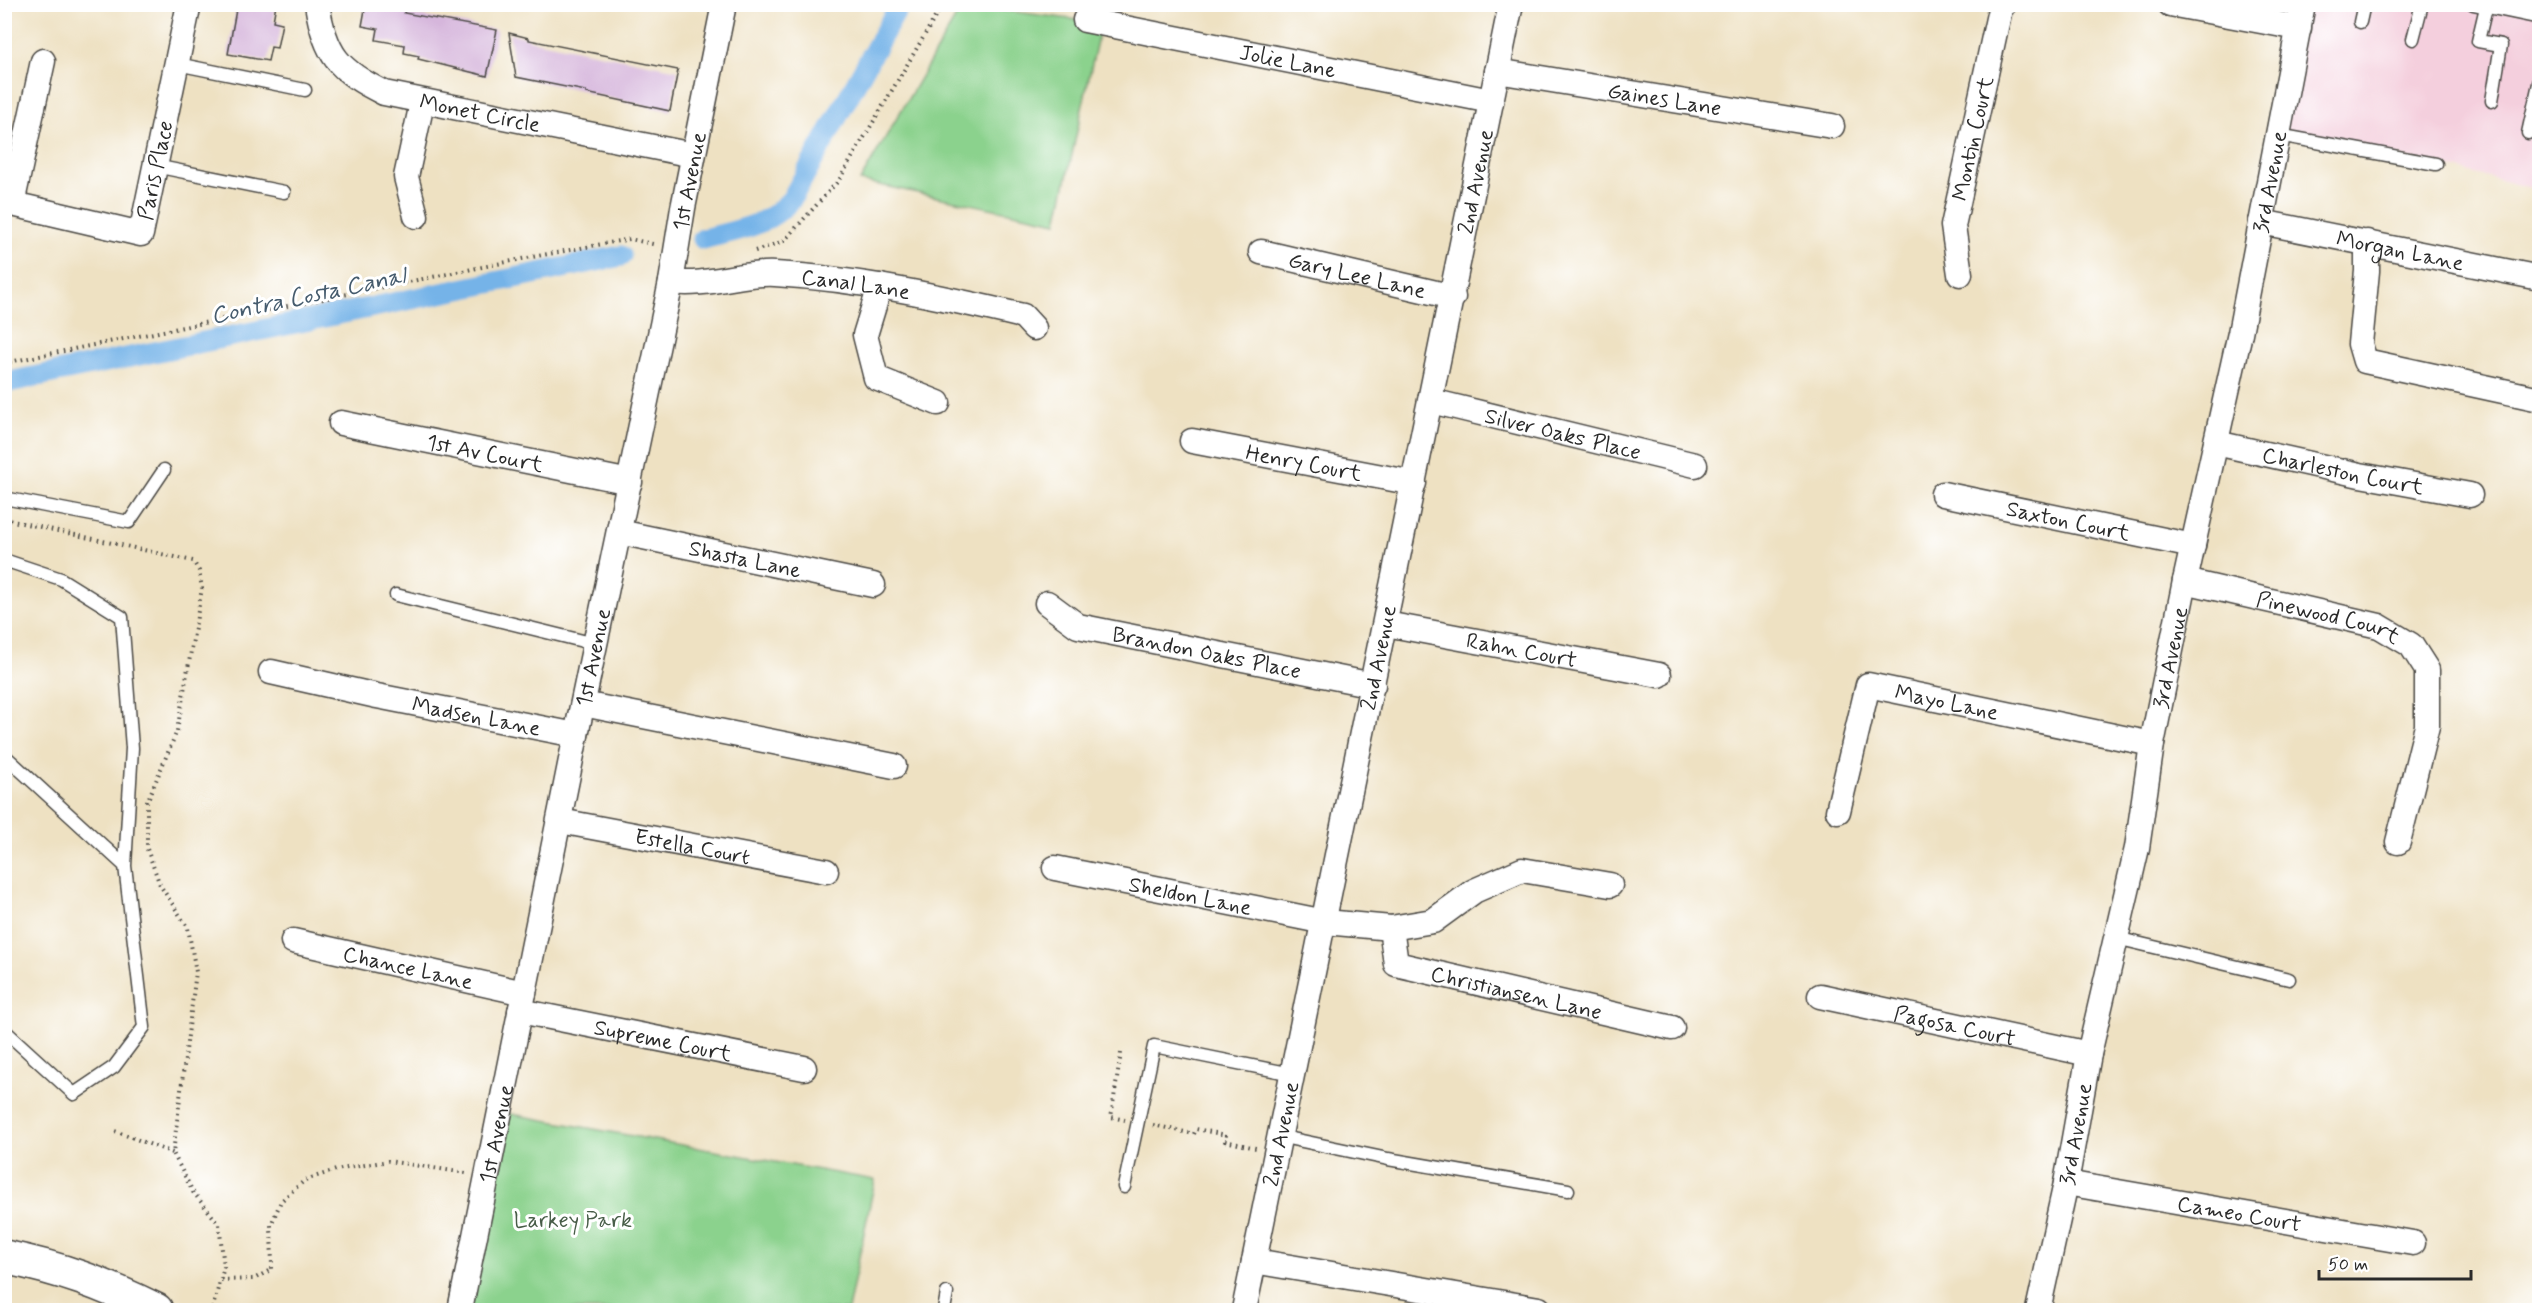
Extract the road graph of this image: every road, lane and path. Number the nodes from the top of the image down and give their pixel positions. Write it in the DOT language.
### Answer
graph roads {
  1 [pos="189,4"];
  2 [pos="317,4"];
  3 [pos="724,4"];
  4 [pos="943,4"];
  5 [pos="1511,4"];
  6 [pos="2004,4"];
  7 [pos="2170,4"];
  8 [pos="2364,4"];
  9 [pos="2422,4"];
  10 [pos="2473,4"];
  11 [pos="2486,7"];
  12 [pos="2301,16"];
  13 [pos="2540,18"];
  14 [pos="1085,20"];
  15 [pos="2360,22"];
  16 [pos="2413,39"];
  17 [pos="43,61"];
  18 [pos="177,64"];
  19 [pos="1497,71"];
  20 [pos="2540,79"];
  21 [pos="305,90"];
  22 [pos="1491,101"];
  23 [pos="2492,101"];
  24 [pos="423,103"];
  25 [pos="1832,126"];
  26 [pos="2528,133"];
  27 [pos="2278,135"];
  28 [pos="693,155"];
  29 [pos="2436,164"];
  30 [pos="155,166"];
  31 [pos="284,192"];
  32 [pos="8,203"];
  33 [pos="416,216"];
  34 [pos="2261,222"];
  35 [pos="2367,242"];
  36 [pos="675,252"];
  37 [pos="1261,252"];
  38 [pos="747,254"];
  39 [pos="1960,274"];
  40 [pos="2540,278"];
  41 [pos="671,282"];
  42 [pos="880,286"];
  43 [pos="1453,297"];
  44 [pos="1034,328"];
  45 [pos="4,363"];
  46 [pos="2540,399"];
  47 [pos="1431,401"];
  48 [pos="938,403"];
  49 [pos="340,423"];
  50 [pos="1192,441"];
  51 [pos="2216,443"];
  52 [pos="1695,465"];
  53 [pos="164,470"];
  54 [pos="630,482"];
  55 [pos="1414,483"];
  56 [pos="1943,494"];
  57 [pos="2470,495"];
  58 [pos="4,498"];
  59 [pos="4,519"];
  60 [pos="619,532"];
  61 [pos="2193,546"];
  62 [pos="4,560"];
  63 [pos="2185,580"];
  64 [pos="873,585"];
  65 [pos="396,595"];
  66 [pos="1047,603"];
  67 [pos="1386,624"];
  68 [pos="596,644"];
  69 [pos="271,672"];
  70 [pos="1659,675"];
  71 [pos="1373,685"];
  72 [pos="583,704"];
  73 [pos="576,735"];
  74 [pos="2152,744"];
  75 [pos="4,755"];
  76 [pos="894,766"];
  77 [pos="1838,812"];
  78 [pos="560,821"];
  79 [pos="2398,842"];
  80 [pos="125,866"];
  81 [pos="1055,868"];
  82 [pos="826,871"];
  83 [pos="1610,885"];
  84 [pos="1325,922"];
  85 [pos="1391,928"];
  86 [pos="2116,938"];
  87 [pos="293,941"];
  88 [pos="2289,980"];
  89 [pos="1820,996"];
  90 [pos="522,1002"];
  91 [pos="1672,1028"];
  92 [pos="4,1030"];
  93 [pos="1121,1053"];
  94 [pos="2088,1053"];
  95 [pos="804,1068"];
  96 [pos="1292,1074"];
  97 [pos="1138,1123"];
  98 [pos="115,1131"];
  99 [pos="1278,1136"];
  100 [pos="1257,1148"];
  101 [pos="173,1153"];
  102 [pos="487,1177"];
  103 [pos="2066,1182"];
  104 [pos="1124,1187"];
  105 [pos="1568,1190"];
  106 [pos="2413,1243"];
  107 [pos="4,1257"];
  108 [pos="1254,1261"];
  109 [pos="221,1280"];
  110 [pos="947,1293"];
  111 [pos="1539,1309"];
  112 [pos="156,1311"];
  113 [pos="212,1311"];
  114 [pos="460,1311"];
  115 [pos="944,1311"];
  116 [pos="1244,1311"];
  117 [pos="2038,1311"];
  1 -- 18 [label="street, Paris Place"];
  2 -- 24 [label="street, Monet Circle"];
  3 -- 28 [label="street, 1st Avenue"];
  4 -- 38 [label="path"];
  5 -- 19 [label="street, 2nd Avenue"];
  6 -- 39 [label="street, Montin Court"];
  7 -- 12 [label="street"];
  8 -- 15 [label="lane"];
  9 -- 16 [label="lane"];
  10 -- 11 [label="lane"];
  11 -- 13 [label="lane"];
  11 -- 23 [label="lane"];
  12 -- 27 [label="street, 3rd Avenue"];
  14 -- 22 [label="street, Jolie Lane"];
  17 -- 32 [label="street"];
  18 -- 21 [label="lane"];
  18 -- 30 [label="street, Paris Place"];
  19 -- 22 [label="street, 2nd Avenue"];
  19 -- 25 [label="street, Gaines Lane"];
  20 -- 26 [label="lane"];
  22 -- 43 [label="street, 2nd Avenue"];
  24 -- 28 [label="street, Monet Circle"];
  24 -- 33 [label="street"];
  27 -- 29 [label="lane"];
  27 -- 34 [label="street, 3rd Avenue"];
  28 -- 36 [label="street, 1st Avenue"];
  30 -- 31 [label="lane"];
  30 -- 32 [label="street, Paris Place"];
  34 -- 35 [label="street, Morgan Lane"];
  34 -- 51 [label="street, 3rd Avenue"];
  35 -- 40 [label="street, Morgan Lane"];
  35 -- 46 [label="street"];
  36 -- 41 [label="street, 1st Avenue"];
  36 -- 45 [label="path"];
  37 -- 43 [label="street, Gary Lee Lane"];
  41 -- 42 [label="street, Canal Lane"];
  41 -- 54 [label="street, 1st Avenue"];
  42 -- 44 [label="street, Canal Lane"];
  42 -- 48 [label="street"];
  43 -- 47 [label="street, 2nd Avenue"];
  47 -- 52 [label="street, Silver Oaks Place"];
  47 -- 55 [label="street, 2nd Avenue"];
  49 -- 54 [label="street, 1st Av Court"];
  50 -- 55 [label="street, Henry Court"];
  51 -- 57 [label="street, Charleston Court"];
  51 -- 61 [label="street, 3rd Avenue"];
  53 -- 58 [label="lane"];
  54 -- 60 [label="street, 1st Avenue"];
  55 -- 67 [label="street, 2nd Avenue"];
  56 -- 61 [label="street, Saxton Court"];
  59 -- 101 [label="path"];
  60 -- 64 [label="street, Shasta Lane"];
  60 -- 68 [label="street, 1st Avenue"];
  61 -- 63 [label="street, 3rd Avenue"];
  62 -- 80 [label="lane"];
  63 -- 74 [label="street, 3rd Avenue"];
  63 -- 79 [label="street, Pinewood Court"];
  65 -- 68 [label="lane"];
  66 -- 71 [label="street, Brandon Oaks Place"];
  67 -- 70 [label="street, Rahn Court"];
  67 -- 71 [label="street, 2nd Avenue"];
  68 -- 72 [label="street, 1st Avenue"];
  69 -- 73 [label="street, Madsen Lane"];
  71 -- 84 [label="street, 2nd Avenue"];
  72 -- 73 [label="street, 1st Avenue"];
  72 -- 76 [label="street"];
  73 -- 78 [label="street, 1st Avenue"];
  74 -- 77 [label="street, Mayo Lane"];
  74 -- 86 [label="street, 3rd Avenue"];
  75 -- 80 [label="lane"];
  78 -- 82 [label="street, Estella Court"];
  78 -- 90 [label="street, 1st Avenue"];
  80 -- 92 [label="lane"];
  81 -- 84 [label="street, Sheldon Lane"];
  83 -- 85 [label="street, Sheldon Lane"];
  84 -- 85 [label="street, Sheldon Lane"];
  84 -- 96 [label="street, 2nd Avenue"];
  85 -- 91 [label="street, Christiansen Lane"];
  86 -- 88 [label="lane"];
  86 -- 94 [label="street, 3rd Avenue"];
  87 -- 90 [label="street, Chance Lane"];
  89 -- 94 [label="street, Pagosa Court"];
  90 -- 95 [label="street, Supreme Court"];
  90 -- 102 [label="street, 1st Avenue"];
  93 -- 97 [label="path"];
  94 -- 103 [label="street, 3rd Avenue"];
  96 -- 97 [label="lane"];
  96 -- 99 [label="street, 2nd Avenue"];
  97 -- 100 [label="path"];
  97 -- 104 [label="lane"];
  98 -- 101 [label="path"];
  99 -- 105 [label="lane"];
  99 -- 108 [label="street, 2nd Avenue"];
  101 -- 109 [label="path"];
  102 -- 109 [label="path"];
  102 -- 114 [label="street, 1st Avenue"];
  103 -- 106 [label="street, Cameo Court"];
  103 -- 117 [label="street, 3rd Avenue"];
  107 -- 112 [label="street"];
  108 -- 111 [label="street"];
  108 -- 116 [label="street, 2nd Avenue"];
  109 -- 113 [label="path"];
  110 -- 115 [label="lane"];
}
